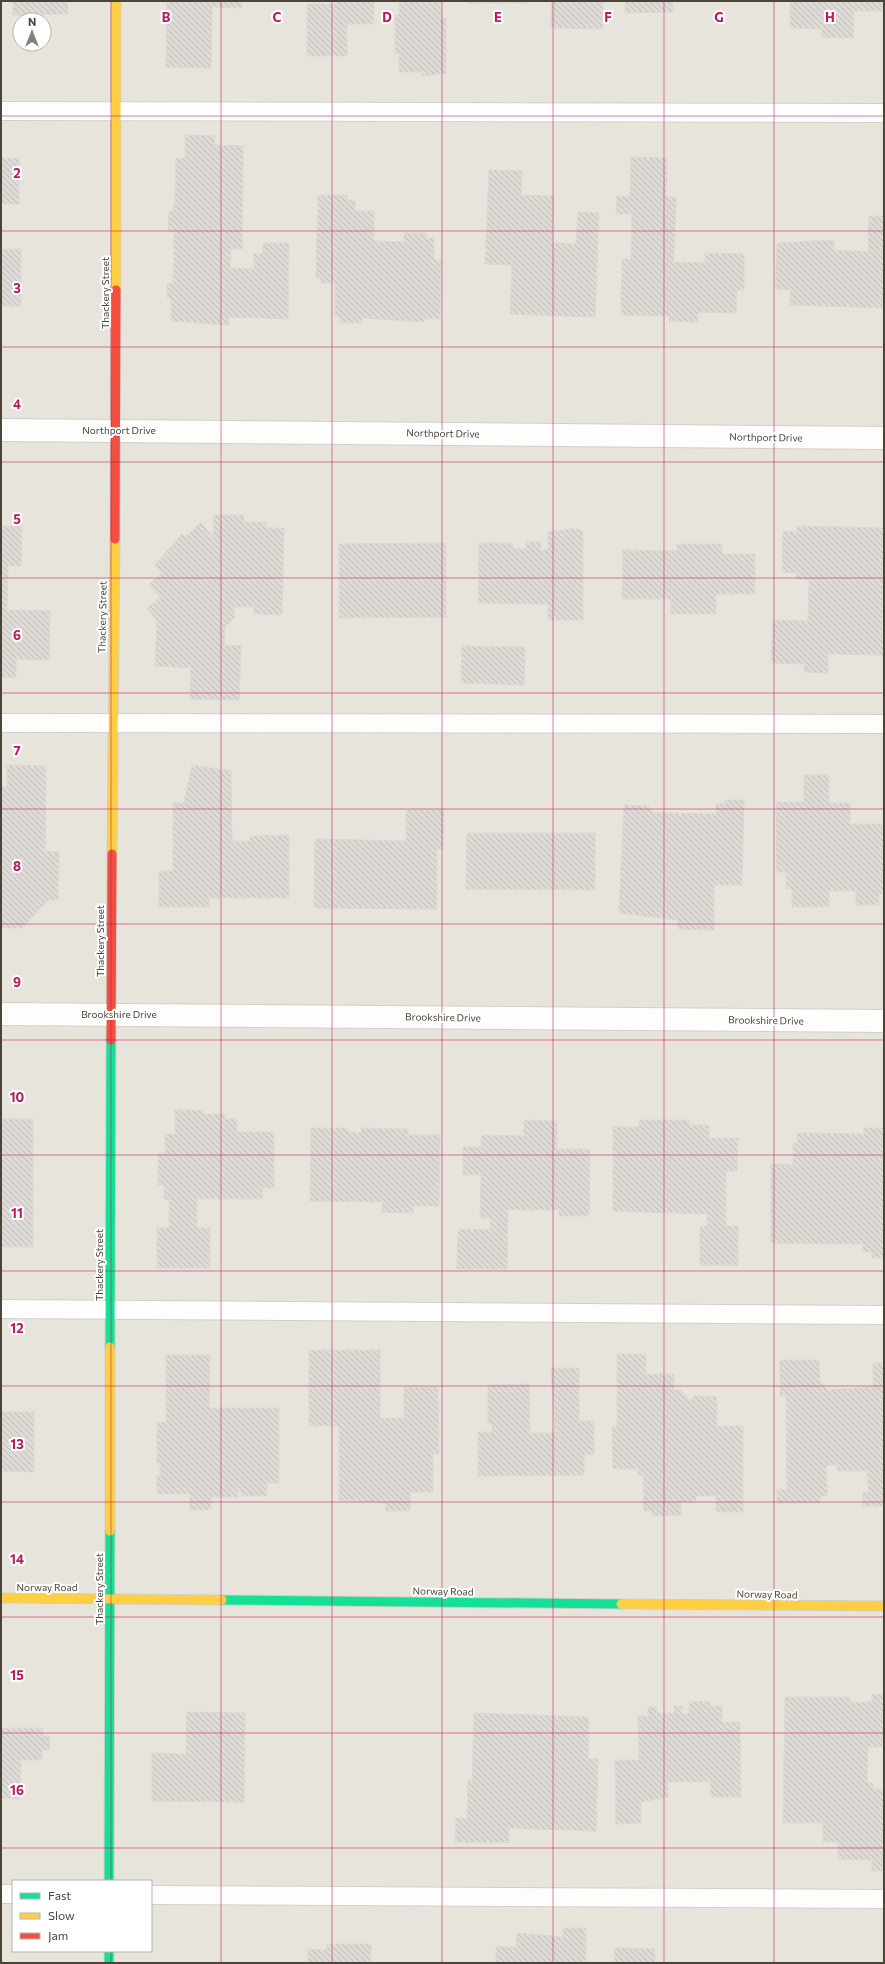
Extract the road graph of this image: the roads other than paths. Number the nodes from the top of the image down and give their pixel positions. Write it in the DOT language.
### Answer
graph roads {
  1 [pos="116,1"];
  2 [pos="1,111"];
  3 [pos="116,111"];
  4 [pos="884,114"];
  5 [pos="1,430"];
  6 [pos="116,430"];
  7 [pos="884,438"];
  8 [pos="1,723"];
  9 [pos="112,724"];
  10 [pos="884,724"];
  11 [pos="1,1014"];
  12 [pos="110,1014"];
  13 [pos="884,1021"];
  14 [pos="1,1309"];
  15 [pos="110,1310"];
  16 [pos="884,1315"];
  17 [pos="1,1598"];
  18 [pos="110,1599"];
  19 [pos="884,1606"];
  20 [pos="109,1880"];
  21 [pos="1,1894"];
  22 [pos="12,1894"];
  23 [pos="152,1895"];
  24 [pos="884,1899"];
  25 [pos="109,1952"];
  26 [pos="109,1963"];
  1 -- 3 [label="street, Thackery Street"];
  2 -- 3 [label="lane"];
  3 -- 4 [label="lane"];
  3 -- 6 [label="street, Thackery Street"];
  5 -- 6 [label="street, Northport Drive"];
  6 -- 7 [label="street, Northport Drive"];
  6 -- 9 [label="street, Thackery Street"];
  8 -- 9 [label="lane"];
  9 -- 10 [label="lane"];
  9 -- 12 [label="street, Thackery Street"];
  11 -- 12 [label="street, Brookshire Drive"];
  12 -- 13 [label="street, Brookshire Drive"];
  12 -- 15 [label="street, Thackery Street"];
  14 -- 15 [label="lane"];
  15 -- 16 [label="lane"];
  15 -- 18 [label="street, Thackery Street"];
  17 -- 18 [label="street, Norway Road"];
  18 -- 19 [label="street, Norway Road"];
  18 -- 20 [label="street, Thackery Street"];
  21 -- 22 [label="lane"];
  23 -- 24 [label="lane"];
  25 -- 26 [label="street"];
}
